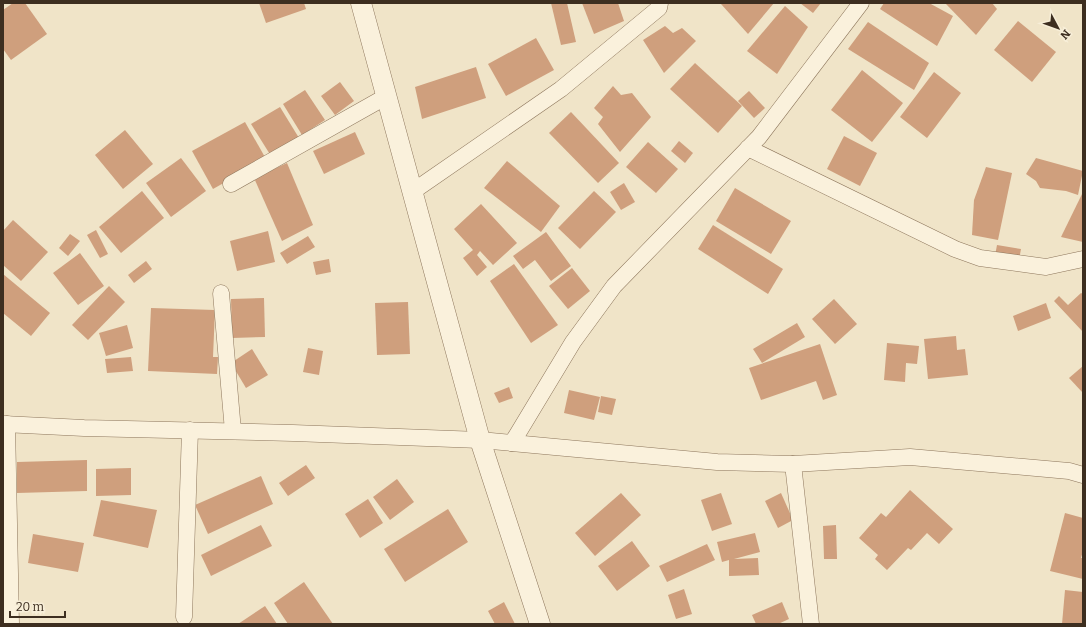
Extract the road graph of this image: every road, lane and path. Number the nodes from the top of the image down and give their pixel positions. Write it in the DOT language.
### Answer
graph roads {
  1 [pos="361,3"];
  2 [pos="660,3"];
  3 [pos="861,3"];
  4 [pos="386,96"];
  5 [pos="748,148"];
  6 [pos="231,184"];
  7 [pos="412,192"];
  8 [pos="1083,259"];
  9 [pos="221,294"];
  10 [pos="5,424"];
  11 [pos="190,430"];
  12 [pos="234,431"];
  13 [pos="480,440"];
  14 [pos="512,443"];
  15 [pos="792,464"];
  16 [pos="1083,475"];
  17 [pos="184,617"];
  18 [pos="12,624"];
  19 [pos="540,624"];
  20 [pos="811,624"];
  1 -- 4 [label="street"];
  2 -- 7 [label="street"];
  3 -- 5 [label="street"];
  4 -- 6 [label="street"];
  4 -- 7 [label="street"];
  5 -- 8 [label="street"];
  5 -- 14 [label="street"];
  7 -- 13 [label="street"];
  9 -- 12 [label="street"];
  10 -- 11 [label="street"];
  10 -- 18 [label="street"];
  11 -- 12 [label="street"];
  11 -- 17 [label="street"];
  12 -- 13 [label="street"];
  13 -- 14 [label="street"];
  13 -- 19 [label="street"];
  14 -- 15 [label="street"];
  15 -- 16 [label="street"];
  15 -- 20 [label="street"];
}
